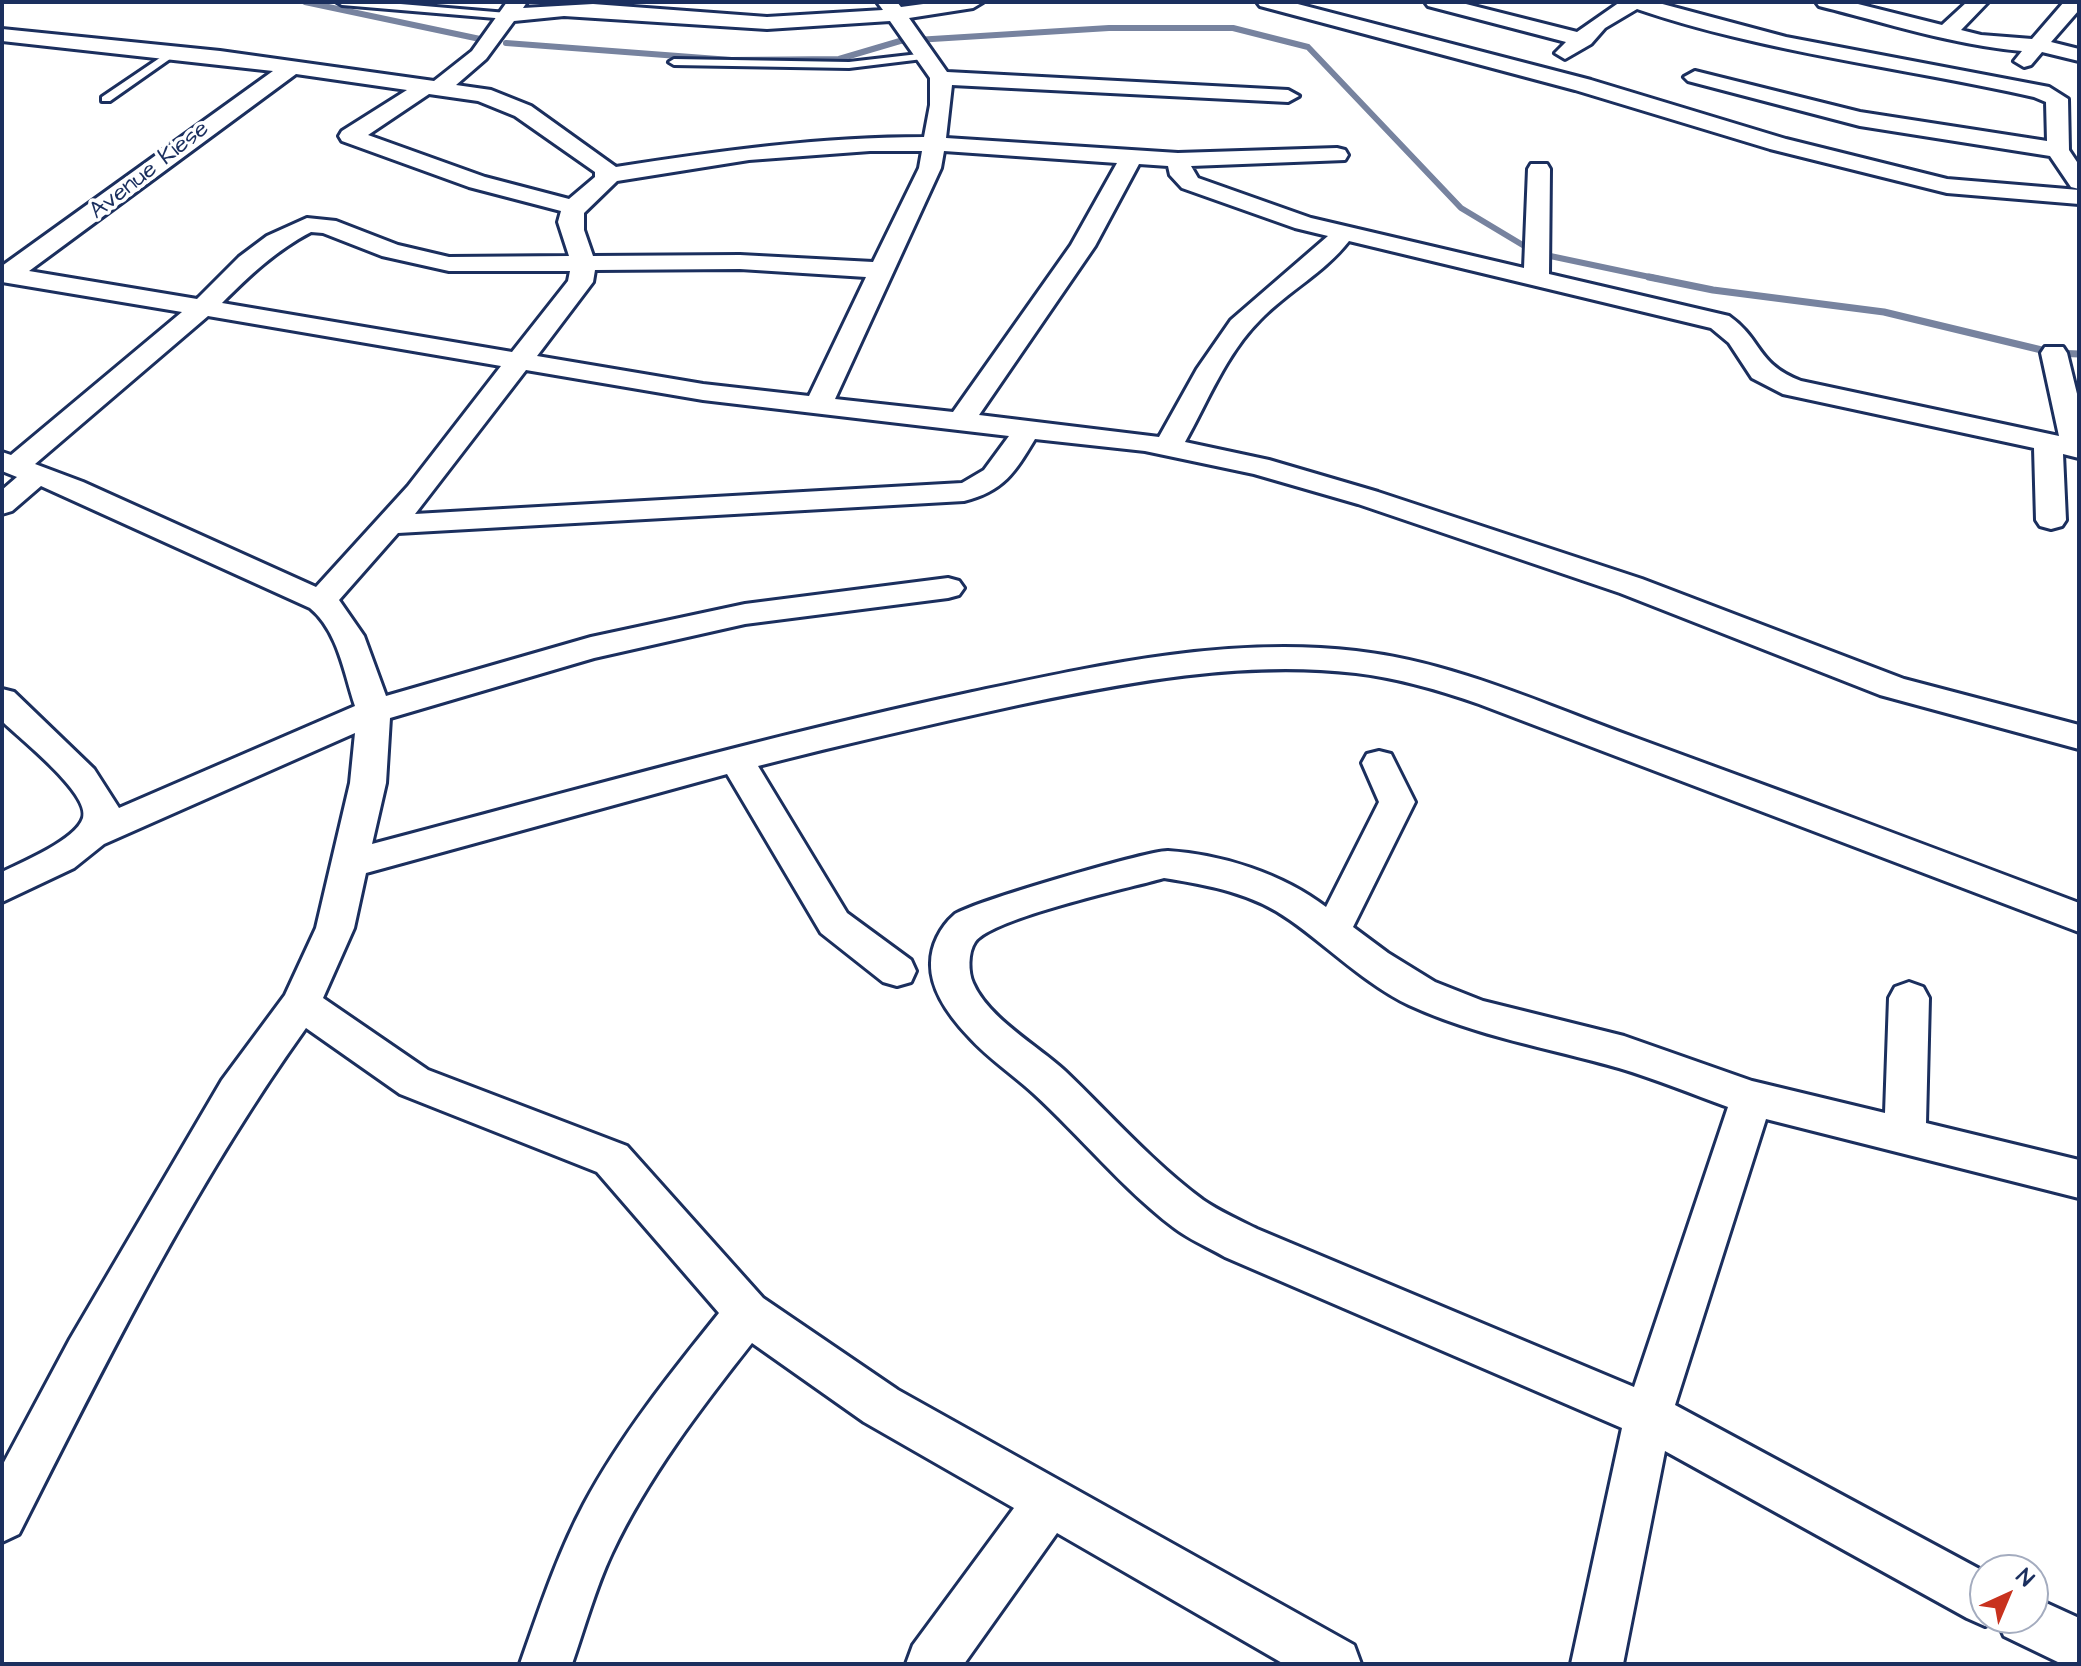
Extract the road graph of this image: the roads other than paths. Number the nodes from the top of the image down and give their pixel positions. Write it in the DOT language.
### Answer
graph roads {
  1 [pos="342,2"];
  2 [pos="973,2"];
  3 [pos="1267,2"];
  4 [pos="1435,2"];
  5 [pos="1635,2"];
  6 [pos="1826,2"];
  7 [pos="1978,2"];
  8 [pos="2074,6"];
  9 [pos="892,7"];
  10 [pos="512,9"];
  11 [pos="1946,33"];
  12 [pos="2,35"];
  13 [pos="28,37"];
  14 [pos="1584,40"];
  15 [pos="918,45"];
  16 [pos="2041,46"];
  17 [pos="173,52"];
  18 [pos="2,55"];
  19 [pos="2079,55"];
  20 [pos="674,62"];
  21 [pos="293,67"];
  22 [pos="1528,70"];
  23 [pos="1695,77"];
  24 [pos="941,78"];
  25 [pos="2001,84"];
  26 [pos="432,87"];
  27 [pos="1288,96"];
  28 [pos="106,99"];
  29 [pos="934,144"];
  30 [pos="2058,150"];
  31 [pos="1337,155"];
  32 [pos="1132,157"];
  33 [pos="1178,160"];
  34 [pos="1539,169"];
  35 [pos="609,175"];
  36 [pos="2079,182"];
  37 [pos="2079,197"];
  38 [pos="574,207"];
  39 [pos="1344,232"];
  40 [pos="1536,261"];
  41 [pos="584,264"];
  42 [pos="882,270"];
  43 [pos="5,274"];
  44 [pos="204,307"];
  45 [pos="2054,353"];
  46 [pos="519,360"];
  47 [pos="818,405"];
  48 [pos="960,422"];
  49 [pos="1028,428"];
  50 [pos="1168,447"];
  51 [pos="2068,447"];
  52 [pos="18,467"];
  53 [pos="2,505"];
  54 [pos="2051,520"];
  55 [pos="390,524"];
  56 [pos="948,588"];
  57 [pos="321,601"];
  58 [pos="2,700"];
  59 [pos="374,711"];
  60 [pos="2079,737"];
  61 [pos="737,761"];
  62 [pos="1379,763"];
  63 [pos="91,835"];
  64 [pos="350,864"];
  65 [pos="2,888"];
  66 [pos="2079,918"];
  67 [pos="1332,932"];
  68 [pos="897,971"];
  69 [pos="1909,998"];
  70 [pos="301,1004"];
  71 [pos="1752,1098"];
  72 [pos="1905,1136"];
  73 [pos="2079,1179"];
  74 [pos="747,1313"];
  75 [pos="1648,1416"];
  76 [pos="1050,1501"];
  77 [pos="2,1517"];
  78 [pos="1969,1591"];
  79 [pos="2049,1631"];
  80 [pos="2079,1645"];
  81 [pos="546,1664"];
  82 [pos="932,1664"];
  83 [pos="1335,1664"];
  84 [pos="1597,1664"];
  1 -- 10 [label="lane"];
  2 -- 9 [label="street"];
  3 -- 22 [label="street"];
  4 -- 14 [label="street"];
  5 -- 14 [label="street"];
  5 -- 25 [label="street"];
  6 -- 11 [label="street"];
  7 -- 11 [label="street"];
  8 -- 16 [label="street"];
  9 -- 10 [label="street"];
  9 -- 15 [label="street"];
  10 -- 26 [label="street"];
  11 -- 16 [label="street"];
  12 -- 13 [label="street"];
  13 -- 17 [label="street"];
  13 -- 18 [label="street"];
  14 -- 22 [label="street"];
  15 -- 20 [label="lane"];
  15 -- 24 [label="street"];
  16 -- 19 [label="street"];
  16 -- 25 [label="street"];
  17 -- 21 [label="street"];
  17 -- 28 [label="lane"];
  21 -- 26 [label="street"];
  21 -- 43 [label="street, Avenue Kiese"];
  22 -- 37 [label="street"];
  23 -- 30 [label="street"];
  24 -- 27 [label="street"];
  24 -- 29 [label="street"];
  25 -- 30 [label="street"];
  26 -- 35 [label="street"];
  26 -- 38 [label="street"];
  29 -- 32 [label="street"];
  29 -- 35 [label="street"];
  29 -- 42 [label="street"];
  30 -- 36 [label="street"];
  31 -- 33 [label="street"];
  32 -- 33 [label="street"];
  32 -- 48 [label="street"];
  33 -- 39 [label="street"];
  34 -- 40 [label="street"];
  35 -- 38 [label="street"];
  38 -- 41 [label="street"];
  39 -- 40 [label="street"];
  39 -- 50 [label="street"];
  40 -- 51 [label="street"];
  41 -- 42 [label="street"];
  41 -- 44 [label="street"];
  41 -- 46 [label="street"];
  42 -- 47 [label="street"];
  43 -- 44 [label="street"];
  44 -- 46 [label="street"];
  44 -- 52 [label="street"];
  45 -- 51 [label="street"];
  46 -- 47 [label="street"];
  46 -- 55 [label="street"];
  47 -- 48 [label="street"];
  48 -- 49 [label="street"];
  49 -- 50 [label="street"];
  49 -- 55 [label="street"];
  50 -- 60 [label="street"];
  51 -- 54 [label="street"];
  52 -- 53 [label="street"];
  52 -- 57 [label="street"];
  55 -- 57 [label="street"];
  56 -- 59 [label="street"];
  57 -- 59 [label="street"];
  58 -- 63 [label="street"];
  59 -- 63 [label="street"];
  59 -- 64 [label="street"];
  61 -- 64 [label="street"];
  61 -- 66 [label="street"];
  61 -- 68 [label="street"];
  62 -- 67 [label="street"];
  63 -- 65 [label="street"];
  64 -- 70 [label="street"];
  67 -- 71 [label="street"];
  67 -- 75 [label="street"];
  69 -- 72 [label="street"];
  70 -- 74 [label="street"];
  70 -- 77 [label="street"];
  71 -- 72 [label="street"];
  71 -- 75 [label="street"];
  72 -- 73 [label="street"];
  74 -- 76 [label="street"];
  74 -- 81 [label="street"];
  75 -- 78 [label="street"];
  75 -- 84 [label="street"];
  76 -- 82 [label="street"];
  76 -- 83 [label="street"];
  79 -- 80 [label="street"];
}
